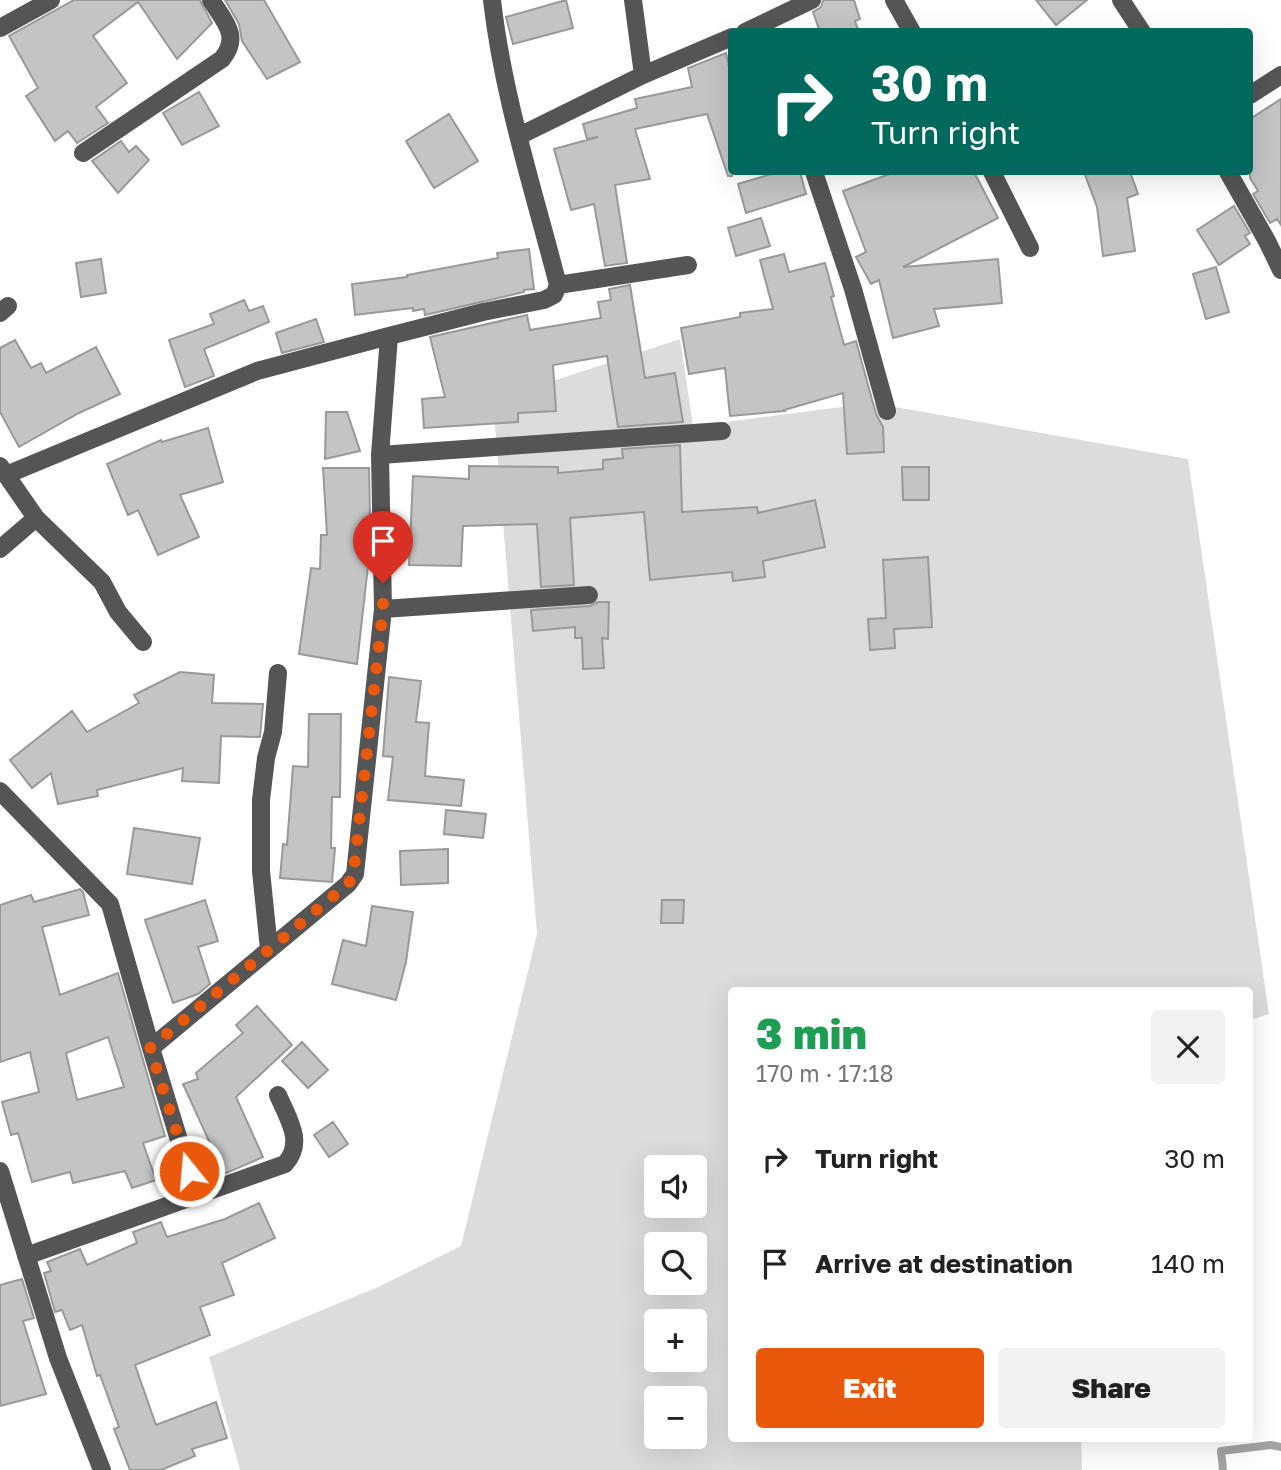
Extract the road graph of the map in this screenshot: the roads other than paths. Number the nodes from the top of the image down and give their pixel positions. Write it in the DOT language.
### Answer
graph roads {
  1 [pos="51,0"];
  2 [pos="211,0"];
  3 [pos="492,0"];
  4 [pos="633,0"];
  5 [pos="813,0"];
  6 [pos="894,0"];
  7 [pos="1121,0"];
  8 [pos="0,28"];
  9 [pos="756,28"];
  10 [pos="910,28"];
  11 [pos="1139,28"];
  12 [pos="728,39"];
  13 [pos="643,75"];
  14 [pos="1281,75"];
  15 [pos="1253,93"];
  16 [pos="519,136"];
  17 [pos="83,153"];
  18 [pos="815,175"];
  19 [pos="994,175"];
  20 [pos="1230,175"];
  21 [pos="1274,237"];
  22 [pos="1030,248"];
  23 [pos="688,265"];
  24 [pos="1281,270"];
  25 [pos="558,285"];
  26 [pos="389,336"];
  27 [pos="887,411"];
  28 [pos="722,431"];
  29 [pos="380,455"];
  30 [pos="3,471"];
  31 [pos="36,518"];
  32 [pos="0,549"];
  33 [pos="589,595"];
  34 [pos="383,609"];
  35 [pos="143,642"];
  36 [pos="278,673"];
  37 [pos="0,791"];
  38 [pos="269,949"];
  39 [pos="150,1048"];
  40 [pos="278,1096"];
  41 [pos="0,1171"];
  42 [pos="196,1196"];
  43 [pos="26,1256"];
  44 [pos="102,1470"];
  1 -- 8 [label="street"];
  2 -- 17 [label="street"];
  3 -- 16 [label="street"];
  4 -- 13 [label="street"];
  5 -- 9 [label="street"];
  6 -- 10 [label="street"];
  7 -- 11 [label="street"];
  12 -- 13 [label="street"];
  13 -- 16 [label="street"];
  14 -- 15 [label="street"];
  16 -- 25 [label="street"];
  18 -- 27 [label="street"];
  19 -- 22 [label="street"];
  20 -- 21 [label="street"];
  21 -- 24 [label="street"];
  23 -- 25 [label="street"];
  25 -- 26 [label="street"];
  26 -- 29 [label="street"];
  26 -- 30 [label="street"];
  28 -- 29 [label="street"];
  29 -- 34 [label="street"];
  30 -- 31 [label="street"];
  31 -- 32 [label="street"];
  31 -- 35 [label="street"];
  33 -- 34 [label="street"];
  34 -- 38 [label="street"];
  36 -- 38 [label="street"];
  37 -- 39 [label="street"];
  38 -- 39 [label="street"];
  39 -- 42 [label="street"];
  40 -- 42 [label="street"];
  41 -- 43 [label="street"];
  42 -- 43 [label="street"];
  43 -- 44 [label="street"];
}
